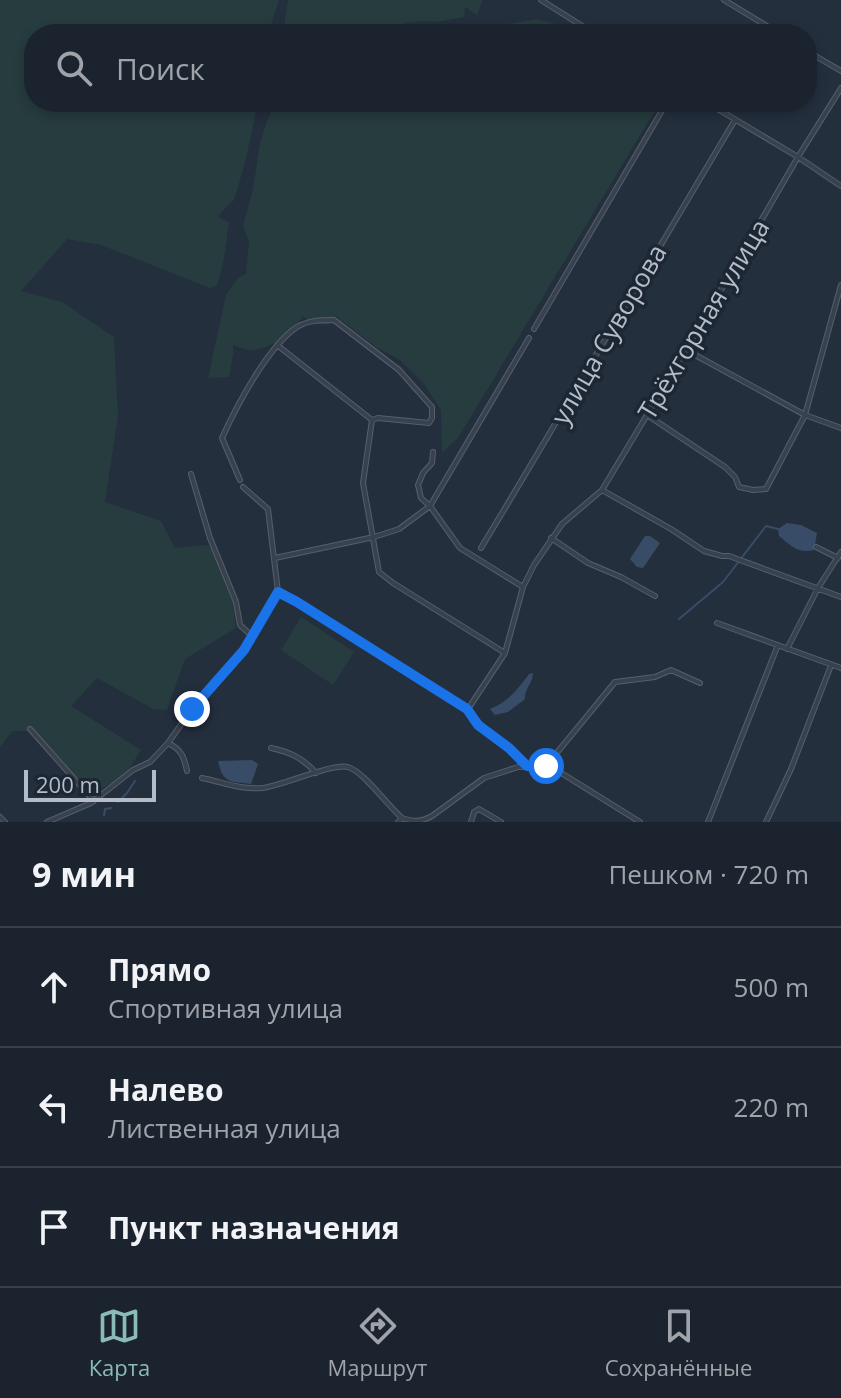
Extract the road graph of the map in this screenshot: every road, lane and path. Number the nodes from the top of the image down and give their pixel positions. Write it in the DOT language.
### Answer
graph roads {
  1 [pos="541,0"];
  2 [pos="724,0"];
  3 [pos="579,24"];
  4 [pos="764,24"];
  5 [pos="817,57"];
  6 [pos="841,71"];
  7 [pos="841,88"];
  8 [pos="661,112"];
  9 [pos="722,112"];
  10 [pos="735,120"];
  11 [pos="798,157"];
  12 [pos="841,186"];
  13 [pos="841,285"];
  14 [pos="534,329"];
  15 [pos="529,338"];
  16 [pos="277,345"];
  17 [pos="686,350"];
  18 [pos="647,415"];
  19 [pos="805,415"];
  20 [pos="372,420"];
  21 [pos="841,428"];
  22 [pos="433,452"];
  23 [pos="191,474"];
  24 [pos="240,480"];
  25 [pos="243,487"];
  26 [pos="602,490"];
  27 [pos="430,506"];
  28 [pos="374,537"];
  29 [pos="551,538"];
  30 [pos="816,547"];
  31 [pos="481,548"];
  32 [pos="841,552"];
  33 [pos="275,558"];
  34 [pos="838,558"];
  35 [pos="523,587"];
  36 [pos="818,588"];
  37 [pos="278,592"];
  38 [pos="655,596"];
  39 [pos="841,597"];
  40 [pos="717,623"];
  41 [pos="252,636"];
  42 [pos="778,645"];
  43 [pos="787,649"];
  44 [pos="505,653"];
  45 [pos="830,668"];
  46 [pos="841,668"];
  47 [pos="700,683"];
  48 [pos="468,709"];
  49 [pos="30,729"];
  50 [pos="168,743"];
  51 [pos="271,748"];
  52 [pos="527,766"];
  53 [pos="546,766"];
  54 [pos="187,771"];
  55 [pos="316,773"];
  56 [pos="202,778"];
  57 [pos="94,801"];
  58 [pos="0,817"];
  59 [pos="400,820"];
  60 [pos="423,821"];
  61 [pos="5,822"];
  62 [pos="47,822"];
  63 [pos="471,822"];
  64 [pos="501,822"];
  65 [pos="640,822"];
  66 [pos="708,822"];
  67 [pos="766,822"];
  1 -- 3 [label="street"];
  2 -- 4 [label="street"];
  5 -- 6 [label="street"];
  7 -- 11 [label="street, Трёхгорная улица"];
  8 -- 14 [label="street"];
  9 -- 10 [label="street"];
  10 -- 11 [label="street"];
  10 -- 31 [label="street, улица Суворова"];
  11 -- 12 [label="street"];
  11 -- 17 [label="street, Трёхгорная улица"];
  13 -- 19 [label="street"];
  15 -- 27 [label="street"];
  16 -- 20 [label="street"];
  16 -- 20 [label="street"];
  16 -- 24 [label="street"];
  17 -- 18 [label="street, Трёхгорная улица"];
  17 -- 19 [label="street"];
  18 -- 19 [label="street"];
  18 -- 26 [label="street, Трёхгорная улица"];
  19 -- 21 [label="street"];
  20 -- 28 [label="street"];
  22 -- 27 [label="street"];
  23 -- 41 [label="street"];
  25 -- 33 [label="street"];
  26 -- 29 [label="street, Трёхгорная улица"];
  26 -- 36 [label="street"];
  27 -- 28 [label="street"];
  27 -- 35 [label="street"];
  28 -- 33 [label="street"];
  28 -- 44 [label="street"];
  29 -- 35 [label="street, Трёхгорная улица"];
  29 -- 38 [label="street"];
  30 -- 34 [label="street"];
  32 -- 34 [label="street"];
  33 -- 37 [label="street"];
  34 -- 36 [label="street"];
  35 -- 44 [label="street, Трёхгорная улица"];
  36 -- 39 [label="street"];
  36 -- 43 [label="street"];
  37 -- 41 [label="street"];
  37 -- 48 [label="street"];
  40 -- 42 [label="street"];
  41 -- 50 [label="street"];
  42 -- 43 [label="street"];
  42 -- 66 [label="street"];
  43 -- 46 [label="street"];
  44 -- 48 [label="street, Трёхгорная улица"];
  45 -- 67 [label="street"];
  47 -- 53 [label="street"];
  48 -- 52 [label="street"];
  49 -- 57 [label="street"];
  50 -- 54 [label="street"];
  50 -- 57 [label="street"];
  51 -- 55 [label="street"];
  52 -- 53 [label="street"];
  52 -- 60 [label="street"];
  53 -- 65 [label="street"];
  55 -- 56 [label="street"];
  55 -- 59 [label="street"];
  57 -- 62 [label="street"];
  58 -- 61 [label="street"];
  59 -- 60 [label="street"];
  63 -- 64 [label="street"];
}
